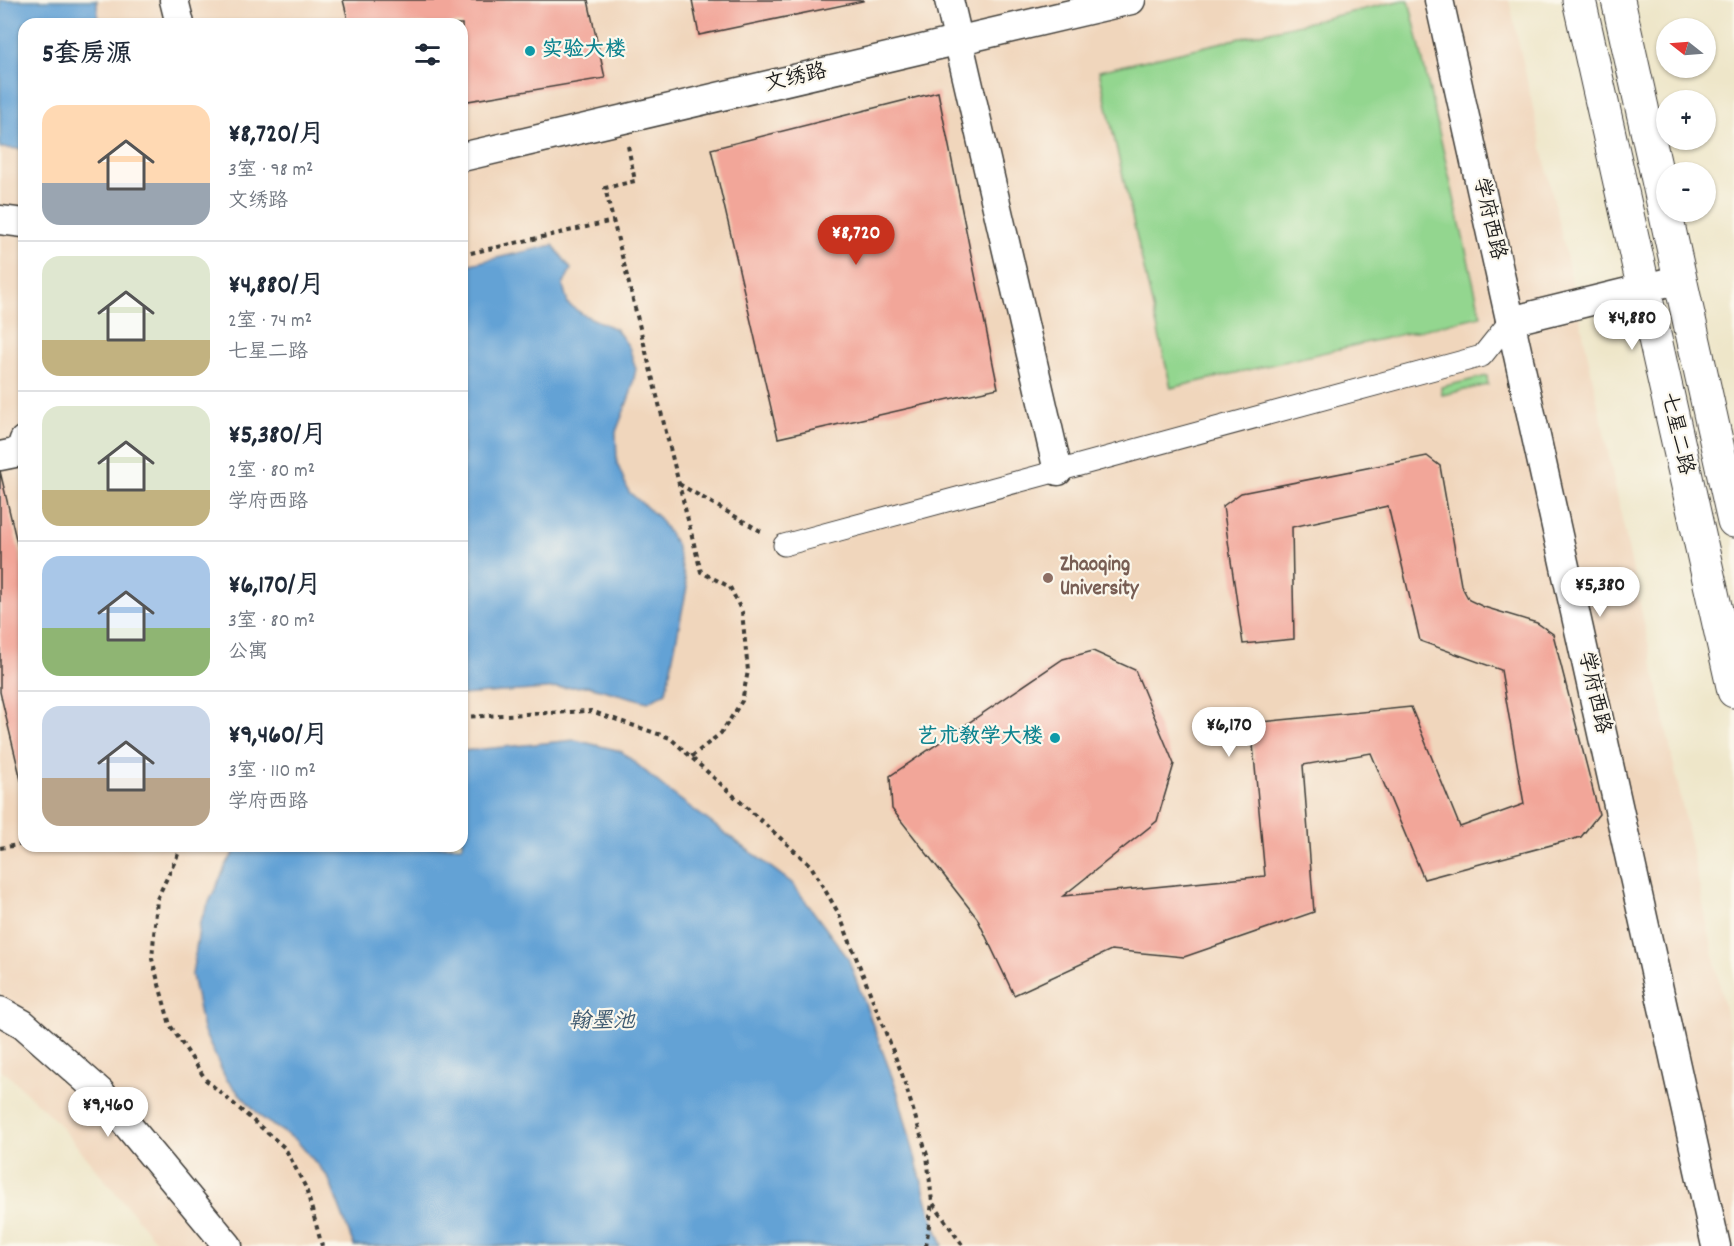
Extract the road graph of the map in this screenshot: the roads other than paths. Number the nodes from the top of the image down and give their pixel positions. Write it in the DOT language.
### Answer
graph roads {
  1 [pos="174,0"];
  2 [pos="949,0"];
  3 [pos="1131,0"];
  4 [pos="1439,0"];
  5 [pos="1579,0"];
  6 [pos="1618,0"];
  7 [pos="178,18"];
  8 [pos="960,40"];
  9 [pos="468,156"];
  10 [pos="0,220"];
  11 [pos="18,222"];
  12 [pos="1681,279"];
  13 [pos="1644,288"];
  14 [pos="1510,321"];
  15 [pos="18,452"];
  16 [pos="0,456"];
  17 [pos="1058,471"];
  18 [pos="1734,521"];
  19 [pos="784,545"];
  20 [pos="1734,692"];
  21 [pos="0,1011"];
  22 [pos="228,1246"];
  23 [pos="1716,1246"];
  1 -- 7 [label="street"];
  2 -- 8 [label="street"];
  3 -- 8 [label="street, 文绣路"];
  4 -- 14 [label="street, 学府西路"];
  5 -- 13 [label="street, 七星二路"];
  6 -- 12 [label="street, 七星二路"];
  8 -- 9 [label="street, 文绣路"];
  8 -- 17 [label="street"];
  10 -- 11 [label="street"];
  12 -- 13 [label="street"];
  12 -- 18 [label="street, 七星二路"];
  13 -- 14 [label="street"];
  13 -- 20 [label="street, 七星二路"];
  14 -- 17 [label="street"];
  14 -- 23 [label="street, 学府西路"];
  15 -- 16 [label="street"];
  17 -- 19 [label="street"];
  21 -- 22 [label="street"];
}
